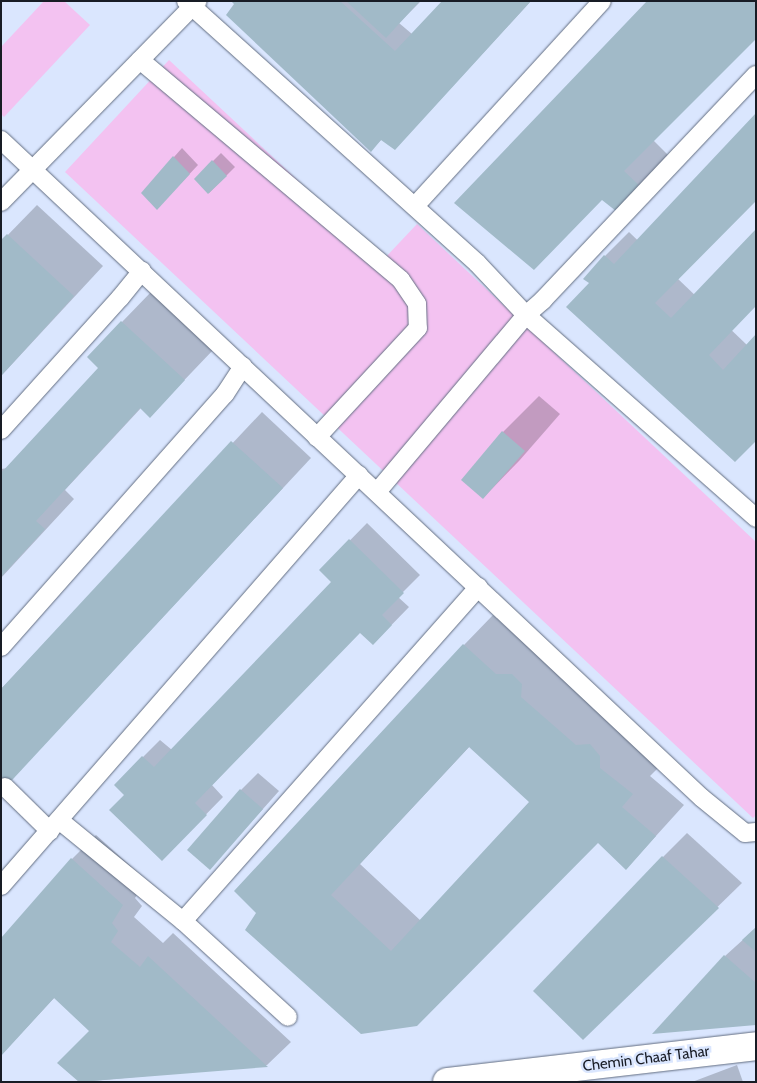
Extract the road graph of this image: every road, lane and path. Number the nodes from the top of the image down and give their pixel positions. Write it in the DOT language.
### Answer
graph roads {
  1 [pos="602,1"];
  2 [pos="192,3"];
  3 [pos="140,60"];
  4 [pos="756,75"];
  5 [pos="1,140"];
  6 [pos="32,168"];
  7 [pos="1,202"];
  8 [pos="415,206"];
  9 [pos="142,271"];
  10 [pos="526,315"];
  11 [pos="243,366"];
  12 [pos="1,430"];
  13 [pos="318,437"];
  14 [pos="359,475"];
  15 [pos="377,492"];
  16 [pos="756,518"];
  17 [pos="478,587"];
  18 [pos="1,647"];
  19 [pos="6,787"];
  20 [pos="55,825"];
  21 [pos="756,832"];
  22 [pos="1,886"];
  23 [pos="183,922"];
  24 [pos="288,1017"];
  25 [pos="756,1046"];
  26 [pos="447,1082"];
  1 -- 8 [label="lane"];
  2 -- 3 [label="lane"];
  2 -- 8 [label="lane"];
  3 -- 6 [label="lane"];
  3 -- 13 [label="lane"];
  4 -- 10 [label="lane"];
  5 -- 6 [label="lane"];
  6 -- 7 [label="lane"];
  6 -- 9 [label="lane"];
  8 -- 10 [label="lane"];
  9 -- 11 [label="lane"];
  9 -- 12 [label="lane"];
  10 -- 15 [label="lane"];
  10 -- 16 [label="lane"];
  11 -- 13 [label="lane"];
  11 -- 18 [label="lane"];
  13 -- 14 [label="lane"];
  14 -- 15 [label="lane"];
  14 -- 20 [label="lane"];
  15 -- 17 [label="lane"];
  17 -- 21 [label="lane"];
  17 -- 23 [label="lane"];
  19 -- 20 [label="lane"];
  20 -- 22 [label="lane"];
  20 -- 23 [label="lane"];
  23 -- 24 [label="lane"];
  25 -- 26 [label="street, Chemin Chaaf Tahar"];
}
